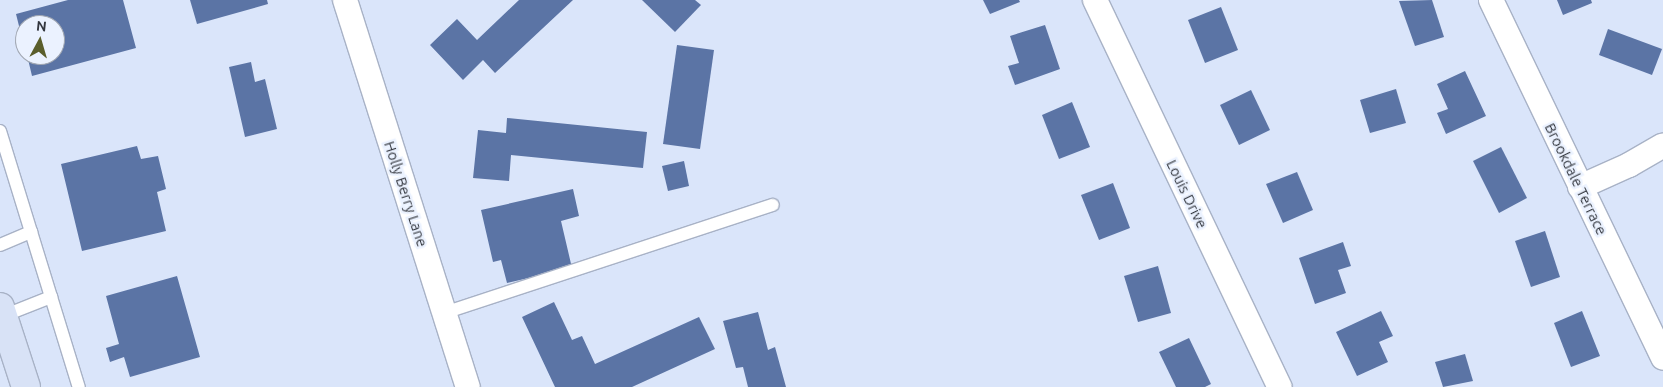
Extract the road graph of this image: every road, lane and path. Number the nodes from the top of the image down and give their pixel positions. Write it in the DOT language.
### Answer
graph roads {
  1 [pos="345,0"];
  2 [pos="1095,0"];
  3 [pos="1491,0"];
  4 [pos="0,131"];
  5 [pos="1663,145"];
  6 [pos="1580,188"];
  7 [pos="773,205"];
  8 [pos="31,232"];
  9 [pos="0,245"];
  10 [pos="51,297"];
  11 [pos="1,312"];
  12 [pos="444,313"];
  13 [pos="1663,358"];
  14 [pos="26,387"];
  15 [pos="79,387"];
  16 [pos="468,387"];
  17 [pos="1280,387"];
  1 -- 12 [label="street, Holly Berry Lane"];
  2 -- 17 [label="street, Louis Drive"];
  3 -- 6 [label="street, Brookdale Terrace"];
  4 -- 8 [label="lane"];
  5 -- 6 [label="street"];
  6 -- 13 [label="street, Brookdale Terrace"];
  7 -- 12 [label="lane"];
  8 -- 9 [label="lane"];
  8 -- 10 [label="lane"];
  10 -- 11 [label="lane"];
  10 -- 15 [label="lane"];
  11 -- 14 [label="main road"];
  12 -- 16 [label="street, Holly Berry Lane"];
}
